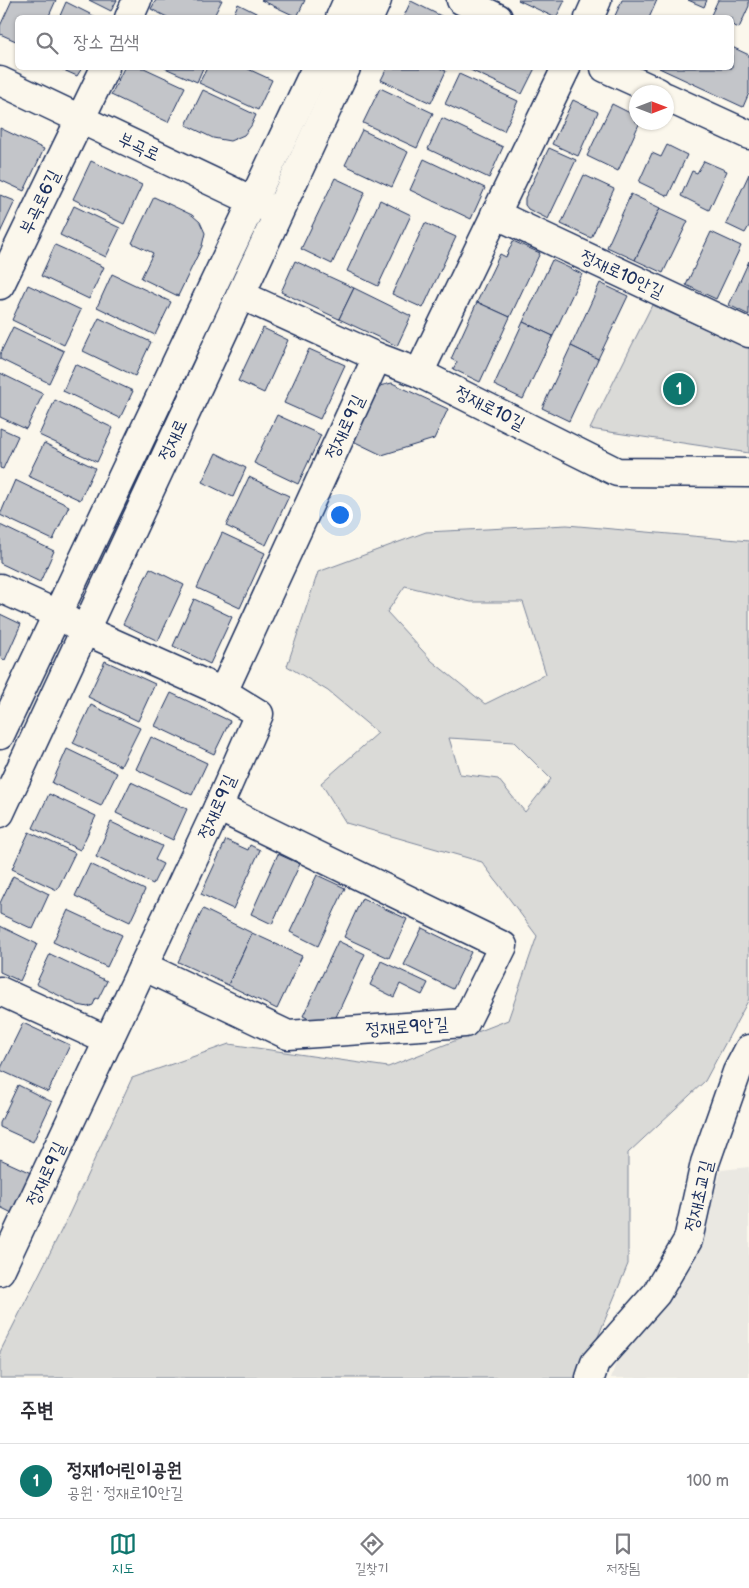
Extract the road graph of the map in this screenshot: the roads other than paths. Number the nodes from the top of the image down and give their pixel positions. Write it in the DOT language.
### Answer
graph roads {
  1 [pos="137,0"];
  2 [pos="348,0"];
  3 [pos="377,0"];
  4 [pos="461,0"];
  5 [pos="597,0"];
  6 [pos="130,15"];
  7 [pos="341,15"];
  8 [pos="370,15"];
  9 [pos="492,15"];
  10 [pos="590,15"];
  11 [pos="104,70"];
  12 [pos="315,70"];
  13 [pos="345,70"];
  14 [pos="565,70"];
  15 [pos="608,70"];
  16 [pos="0,81"];
  17 [pos="642,85"];
  18 [pos="674,101"];
  19 [pos="81,119"];
  20 [pos="749,136"];
  21 [pos="254,201"];
  22 [pos="279,213"];
  23 [pos="495,214"];
  24 [pos="2,276"];
  25 [pos="240,295"];
  26 [pos="749,333"];
  27 [pos="377,357"];
  28 [pos="420,373"];
  29 [pos="749,473"];
  30 [pos="0,588"];
  31 [pos="56,614"];
  32 [pos="84,630"];
  33 [pos="223,692"];
  34 [pos="0,735"];
  35 [pos="218,807"];
  36 [pos="0,813"];
  37 [pos="143,966"];
  38 [pos="0,991"];
  39 [pos="109,1041"];
  40 [pos="749,1049"];
  41 [pos="0,1271"];
  42 [pos="590,1378"];
  1 -- 6 [label="street"];
  2 -- 7 [label="street"];
  3 -- 8 [label="street"];
  4 -- 9 [label="street"];
  5 -- 10 [label="street"];
  11 -- 19 [label="street, 부곡로6길"];
  12 -- 21 [label="street, 정재로"];
  13 -- 22 [label="street, 정재로"];
  14 -- 23 [label="street"];
  15 -- 17 [label="street"];
  16 -- 19 [label="street, 부곡로"];
  18 -- 20 [label="street"];
  19 -- 21 [label="street, 부곡로"];
  19 -- 24 [label="street, 부곡로6길"];
  21 -- 22 [label="street, 부곡로"];
  21 -- 31 [label="street, 정재로"];
  22 -- 25 [label="street, 정재로"];
  23 -- 26 [label="street, 정재로10안길"];
  23 -- 28 [label="street"];
  25 -- 27 [label="street, 정재로10길"];
  25 -- 32 [label="street, 정재로"];
  27 -- 28 [label="street, 정재로10길"];
  27 -- 33 [label="street, 정재로9길"];
  28 -- 29 [label="street, 정재로10길"];
  30 -- 31 [label="street"];
  31 -- 32 [label="street"];
  31 -- 34 [label="street, 정재로"];
  32 -- 33 [label="street"];
  32 -- 36 [label="street, 정재로"];
  33 -- 35 [label="street, 정재로9길"];
  35 -- 37 [label="street, 정재로9길"];
  35 -- 37 [label="street, 정재로9안길"];
  37 -- 39 [label="street, 정재로9길"];
  38 -- 39 [label="street"];
  39 -- 41 [label="street, 정재로9길"];
  40 -- 42 [label="street, 정재초교길"];
}
